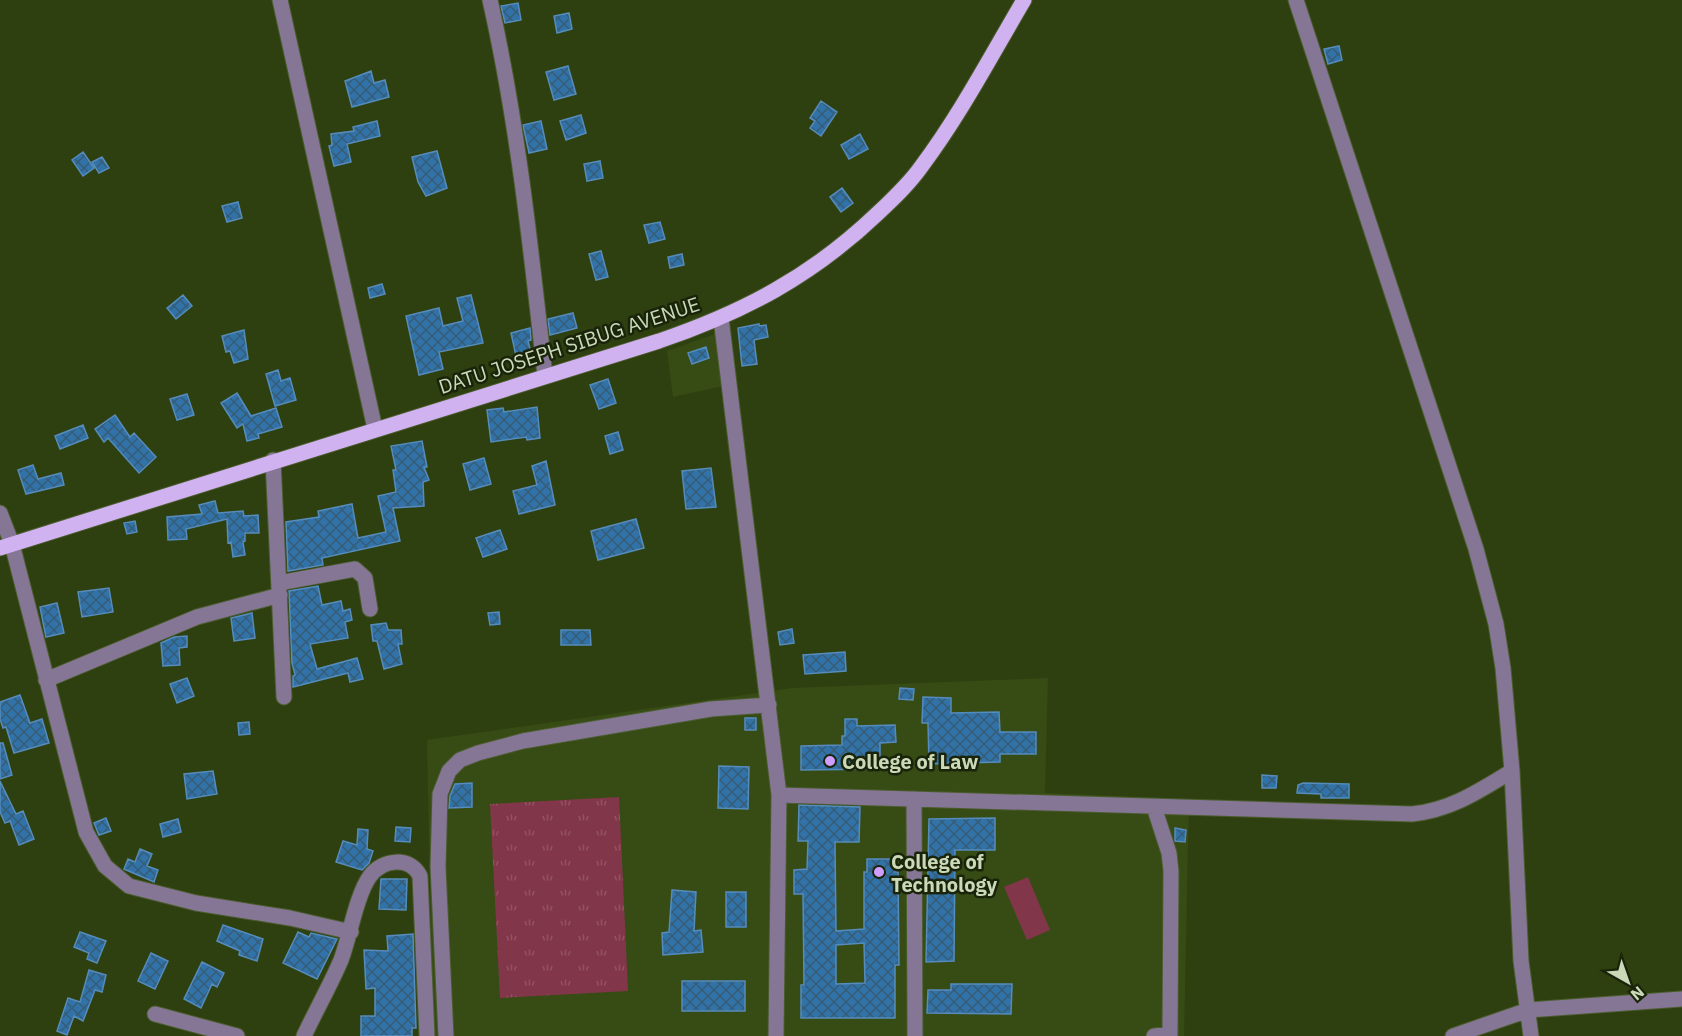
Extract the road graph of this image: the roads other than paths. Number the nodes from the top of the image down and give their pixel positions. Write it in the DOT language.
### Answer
graph roads {
  1 [pos="280,0"];
  2 [pos="490,0"];
  3 [pos="1024,0"];
  4 [pos="1296,0"];
  5 [pos="721,318"];
  6 [pos="545,376"];
  7 [pos="375,429"];
  8 [pos="273,460"];
  9 [pos="0,513"];
  10 [pos="6,546"];
  11 [pos="279,589"];
  12 [pos="370,609"];
  13 [pos="46,680"];
  14 [pos="284,697"];
  15 [pos="768,698"];
  16 [pos="1512,771"];
  17 [pos="779,795"];
  18 [pos="914,799"];
  19 [pos="1154,807"];
  20 [pos="351,932"];
  21 [pos="1682,999"];
  22 [pos="1528,1010"];
  23 [pos="155,1014"];
  24 [pos="1170,1035"];
  25 [pos="237,1036"];
  26 [pos="304,1036"];
  27 [pos="427,1036"];
  28 [pos="446,1036"];
  29 [pos="776,1036"];
  30 [pos="915,1036"];
  31 [pos="1154,1036"];
  32 [pos="1453,1036"];
  33 [pos="1531,1036"];
  1 -- 7 [label="street"];
  2 -- 6 [label="street"];
  3 -- 5 [label="main road, DATU JOSEPH SIBUG AVENUE"];
  4 -- 16 [label="street"];
  5 -- 6 [label="main road, DATU JOSEPH SIBUG AVENUE"];
  5 -- 15 [label="street"];
  6 -- 7 [label="main road, DATU JOSEPH SIBUG AVENUE"];
  7 -- 8 [label="main road, DATU JOSEPH SIBUG AVENUE"];
  8 -- 10 [label="main road, DATU JOSEPH SIBUG AVENUE"];
  8 -- 11 [label="street"];
  9 -- 10 [label="street"];
  10 -- 13 [label="street"];
  11 -- 12 [label="street"];
  11 -- 13 [label="street"];
  11 -- 14 [label="street"];
  13 -- 20 [label="street"];
  15 -- 17 [label="street"];
  15 -- 28 [label="street"];
  16 -- 19 [label="street"];
  16 -- 22 [label="street"];
  17 -- 18 [label="street"];
  17 -- 29 [label="street"];
  18 -- 19 [label="street"];
  18 -- 30 [label="street"];
  19 -- 24 [label="street"];
  20 -- 26 [label="street"];
  20 -- 27 [label="street"];
  21 -- 22 [label="street"];
  22 -- 32 [label="street"];
  22 -- 33 [label="street"];
  23 -- 25 [label="street"];
  24 -- 31 [label="street"];
}
